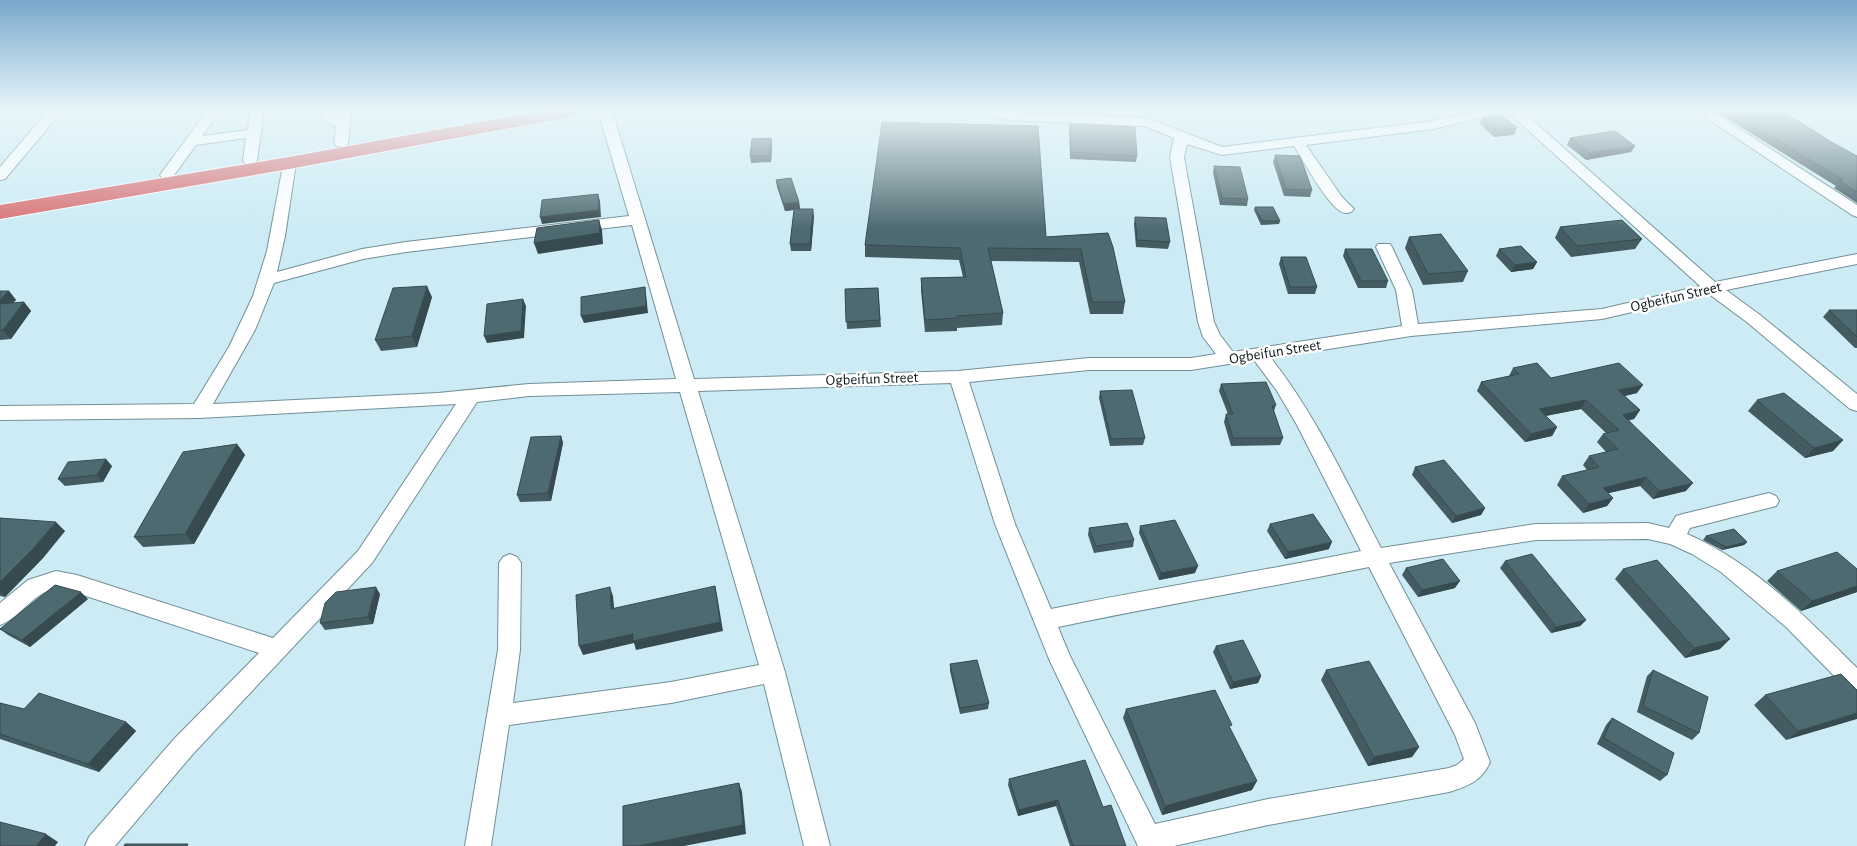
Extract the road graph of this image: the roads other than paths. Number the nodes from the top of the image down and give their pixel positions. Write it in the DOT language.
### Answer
graph roads {
  1 [pos="22,150"];
  2 [pos="185,150"];
  3 [pos="251,150"];
  4 [pos="276,150"];
  5 [pos="357,150"];
  6 [pos="617,150"];
  7 [pos="1178,150"];
  8 [pos="1303,150"];
  9 [pos="1560,150"];
  10 [pos="1763,150"];
  11 [pos="250,160"];
  12 [pos="289,163"];
  13 [pos="167,175"];
  14 [pos="0,176"];
  15 [pos="0,206"];
  16 [pos="1346,209"];
  17 [pos="0,212"];
  18 [pos="1857,212"];
  19 [pos="638,220"];
  20 [pos="1384,247"];
  21 [pos="1857,259"];
  22 [pos="267,280"];
  23 [pos="1712,288"];
  24 [pos="1411,330"];
  25 [pos="1259,354"];
  26 [pos="1229,359"];
  27 [pos="958,377"];
  28 [pos="687,385"];
  29 [pos="471,396"];
  30 [pos="1857,404"];
  31 [pos="198,410"];
  32 [pos="0,413"];
  33 [pos="1769,501"];
  34 [pos="1674,537"];
  35 [pos="1376,556"];
  36 [pos="510,562"];
  37 [pos="0,616"];
  38 [pos="1044,620"];
  39 [pos="278,649"];
  40 [pos="773,672"];
  41 [pos="1857,684"];
  42 [pos="499,715"];
  43 [pos="1150,842"];
  44 [pos="98,846"];
  45 [pos="478,846"];
  46 [pos="817,846"];
  1 -- 14 [label="street"];
  2 -- 13 [label="street"];
  3 -- 11 [label="street"];
  4 -- 11 [label="highway"];
  5 -- 12 [label="highway"];
  6 -- 19 [label="street"];
  7 -- 26 [label="street"];
  8 -- 16 [label="street"];
  9 -- 23 [label="street"];
  10 -- 18 [label="street"];
  11 -- 13 [label="highway"];
  12 -- 17 [label="highway"];
  12 -- 22 [label="street"];
  13 -- 15 [label="highway"];
  19 -- 22 [label="street"];
  19 -- 28 [label="street"];
  20 -- 24 [label="street"];
  21 -- 23 [label="street, Ogbeifun Street"];
  22 -- 31 [label="street"];
  23 -- 24 [label="street, Ogbeifun Street"];
  23 -- 30 [label="street"];
  24 -- 25 [label="street, Ogbeifun Street"];
  25 -- 26 [label="street, Ogbeifun Street"];
  25 -- 35 [label="street"];
  26 -- 27 [label="street, Ogbeifun Street"];
  27 -- 28 [label="street, Ogbeifun Street"];
  27 -- 38 [label="street"];
  28 -- 29 [label="street, Ogbeifun Street"];
  28 -- 40 [label="street"];
  29 -- 31 [label="street, Ogbeifun Street"];
  29 -- 39 [label="street"];
  31 -- 32 [label="street, Ogbeifun Street"];
  33 -- 34 [label="street"];
  34 -- 35 [label="street"];
  34 -- 41 [label="street"];
  35 -- 38 [label="street"];
  35 -- 43 [label="street"];
  36 -- 42 [label="street"];
  37 -- 39 [label="street"];
  38 -- 43 [label="street"];
  39 -- 44 [label="street"];
  40 -- 42 [label="street"];
  40 -- 46 [label="street"];
  42 -- 45 [label="street"];
}
